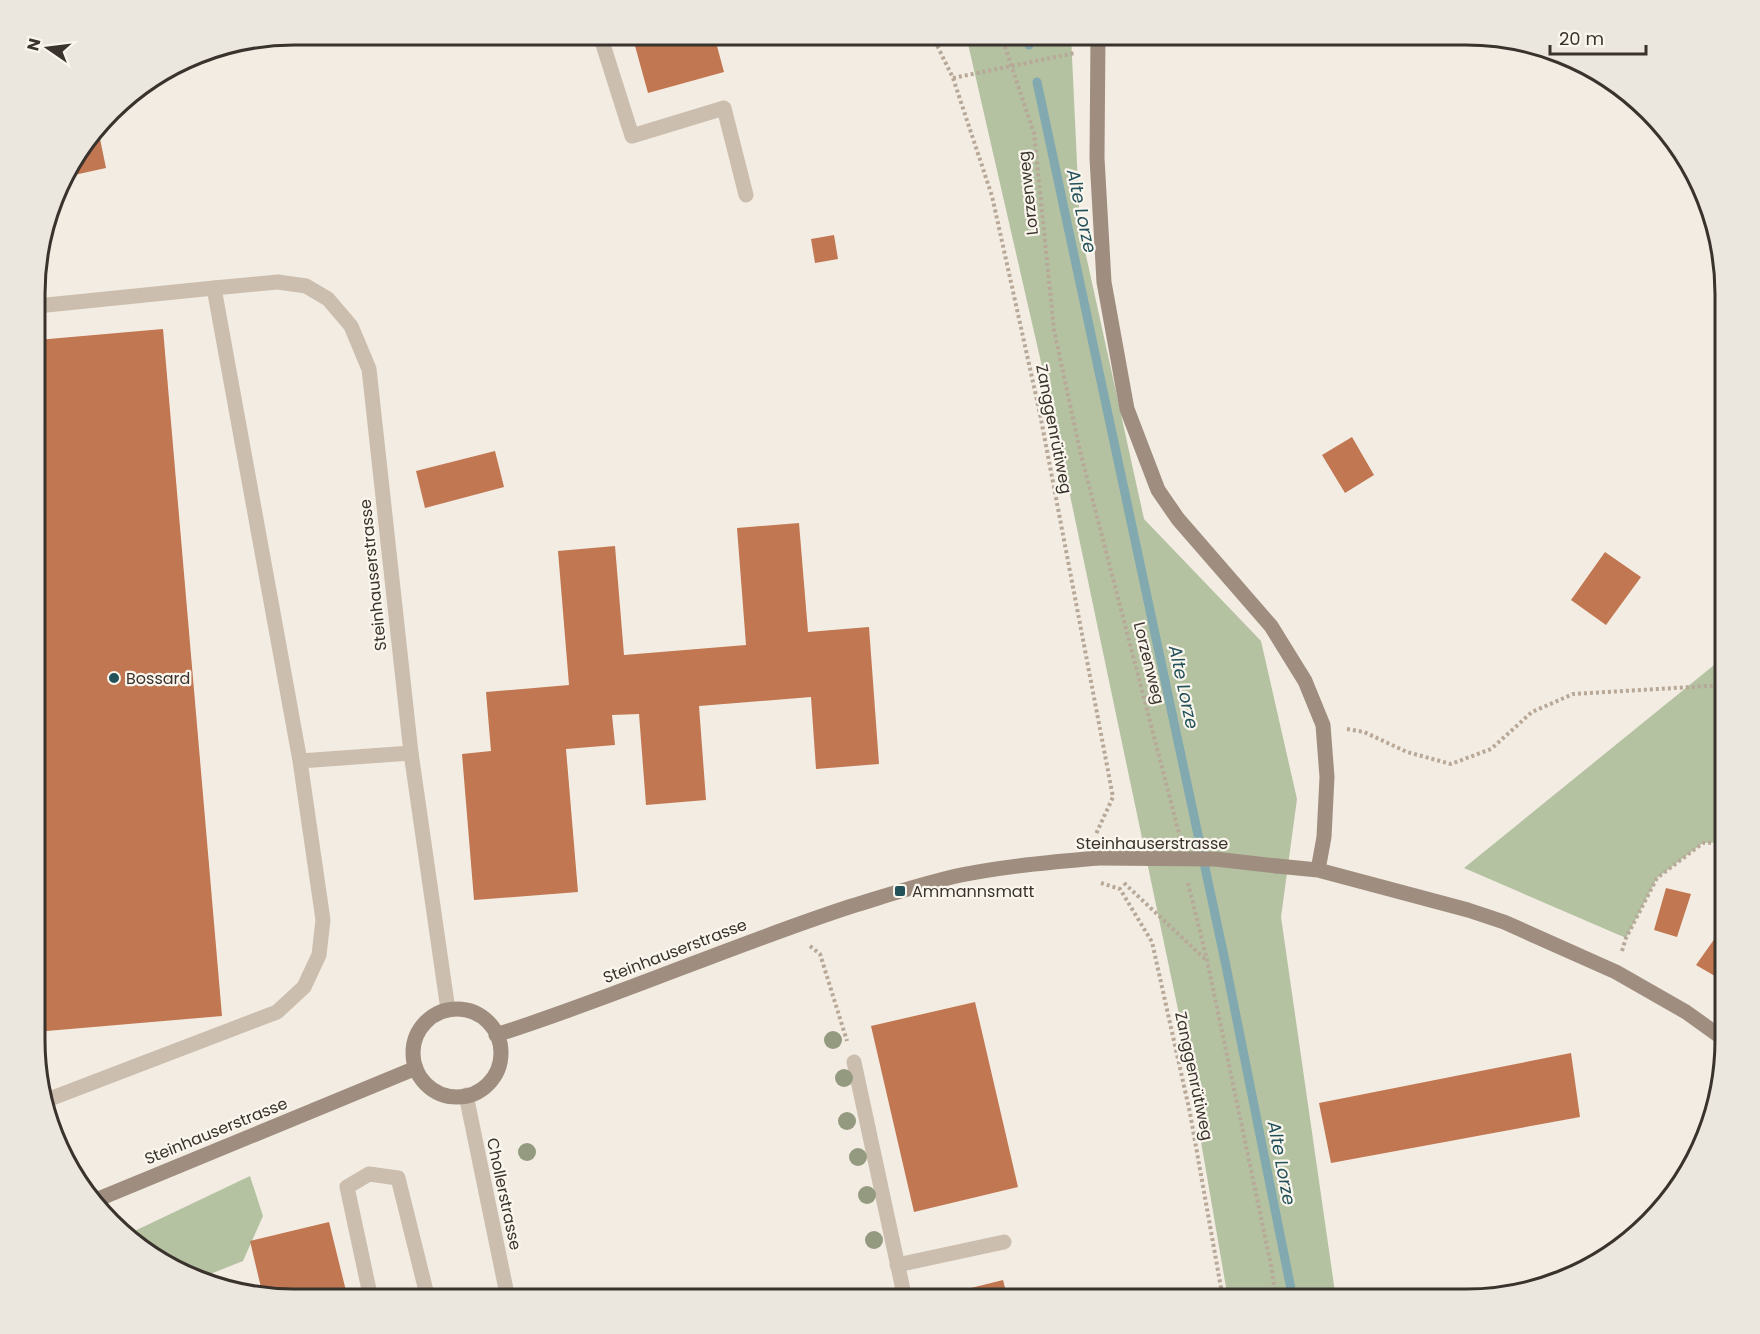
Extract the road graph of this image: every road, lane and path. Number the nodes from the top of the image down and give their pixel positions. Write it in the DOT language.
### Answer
graph roads {
  1 [pos="603,45"];
  2 [pos="937,45"];
  3 [pos="1005,45"];
  4 [pos="1085,45"];
  5 [pos="1099,45"];
  6 [pos="1013,66"];
  7 [pos="953,78"];
  8 [pos="746,195"];
  9 [pos="214,288"];
  10 [pos="45,305"];
  11 [pos="1715,686"];
  12 [pos="1323,725"];
  13 [pos="411,753"];
  14 [pos="300,761"];
  15 [pos="1096,835"];
  16 [pos="1180,838"];
  17 [pos="1715,842"];
  18 [pos="1097,858"];
  19 [pos="1318,870"];
  20 [pos="1186,873"];
  21 [pos="1099,883"];
  22 [pos="786,927"];
  23 [pos="1207,960"];
  24 [pos="1616,972"];
  25 [pos="448,1010"];
  26 [pos="1715,1033"];
  27 [pos="496,1035"];
  28 [pos="854,1062"];
  29 [pos="416,1068"];
  30 [pos="466,1095"];
  31 [pos="52,1098"];
  32 [pos="101,1198"];
  33 [pos="1004,1242"];
  34 [pos="897,1266"];
  35 [pos="369,1289"];
  36 [pos="426,1289"];
  37 [pos="506,1289"];
  38 [pos="903,1289"];
  39 [pos="1221,1289"];
  40 [pos="1275,1289"];
  1 -- 8 [label="street"];
  2 -- 7 [label="path, Zanggenrütiweg"];
  3 -- 6 [label="path, Lorzenweg"];
  4 -- 6 [label="path"];
  5 -- 12 [label="street"];
  6 -- 7 [label="path"];
  6 -- 16 [label="path, Lorzenweg"];
  7 -- 15 [label="path, Zanggenrütiweg"];
  9 -- 10 [label="street"];
  9 -- 13 [label="street, Steinhauserstrasse"];
  9 -- 14 [label="street"];
  11 -- 12 [label="path"];
  12 -- 19 [label="street"];
  13 -- 14 [label="street"];
  13 -- 25 [label="street, Steinhauserstrasse"];
  14 -- 31 [label="street"];
  17 -- 24 [label="path"];
  18 -- 19 [label="street, Steinhauserstrasse, bridge"];
  18 -- 22 [label="street, Steinhauserstrasse"];
  18 -- 23 [label="path"];
  19 -- 24 [label="street, Steinhauserstrasse"];
  20 -- 23 [label="path"];
  21 -- 39 [label="path, Zanggenrütiweg"];
  22 -- 27 [label="street, Steinhauserstrasse"];
  22 -- 28 [label="path"];
  23 -- 40 [label="path"];
  24 -- 26 [label="street, Steinhauserstrasse"];
  25 -- 27 [label="street"];
  25 -- 29 [label="street"];
  27 -- 30 [label="street"];
  28 -- 34 [label="street"];
  29 -- 30 [label="street"];
  29 -- 32 [label="street, Steinhauserstrasse"];
  30 -- 37 [label="street, Chollerstrasse"];
  33 -- 34 [label="street"];
  34 -- 38 [label="street"];
  35 -- 36 [label="street"];
}
